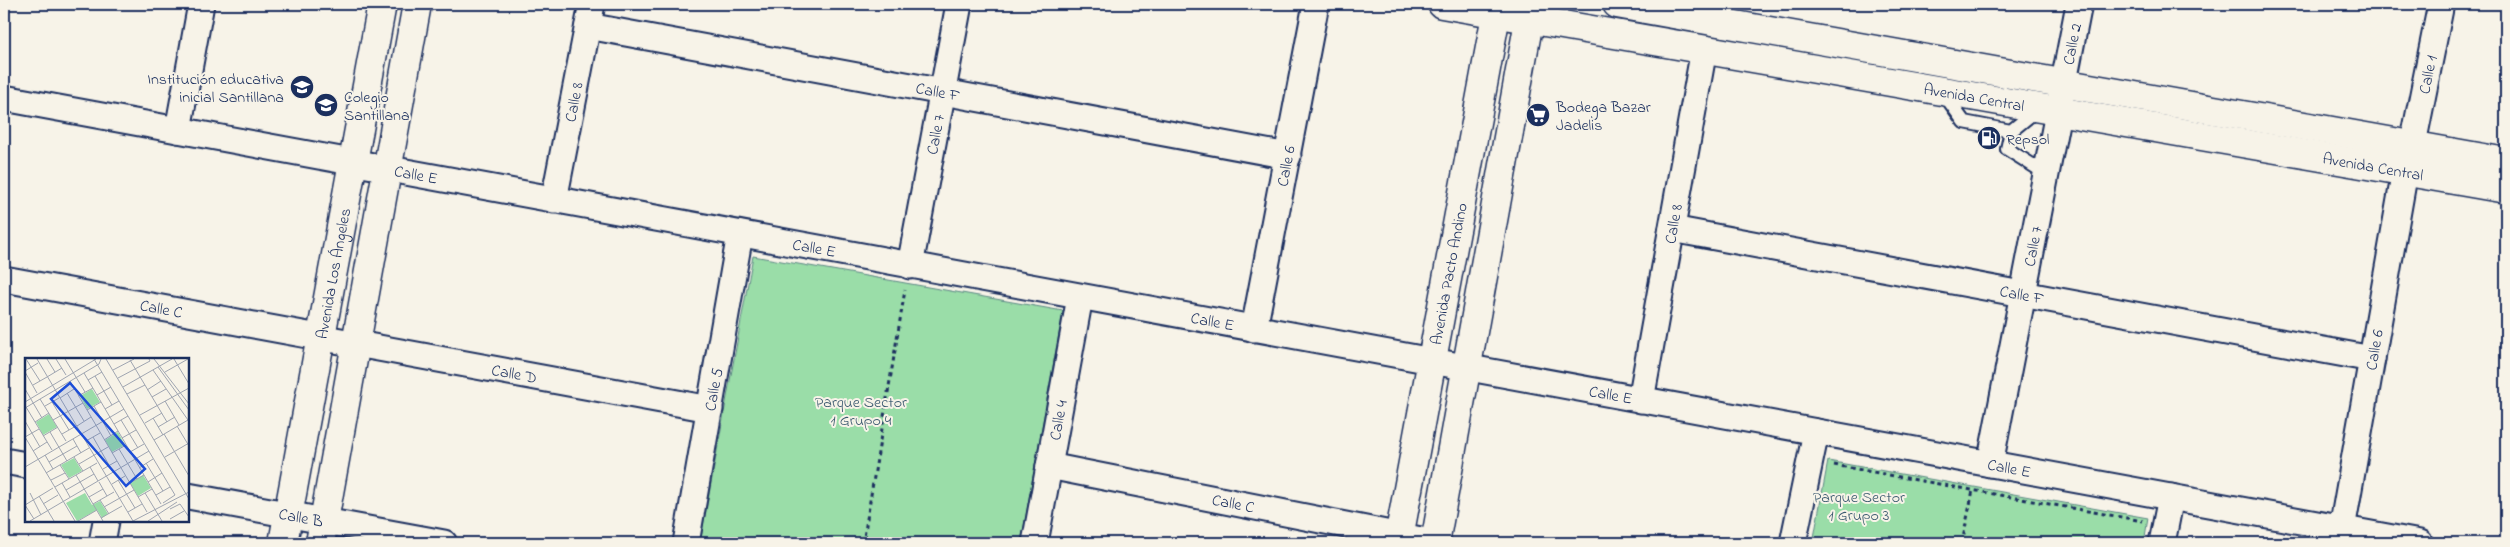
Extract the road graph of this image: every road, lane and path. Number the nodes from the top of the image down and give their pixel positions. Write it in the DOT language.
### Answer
graph roads {
  1 [pos="201,4"];
  2 [pos="382,4"];
  3 [pos="417,4"];
  4 [pos="959,4"];
  5 [pos="1316,4"];
  6 [pos="1442,4"];
  7 [pos="1617,4"];
  8 [pos="2080,4"];
  9 [pos="2441,4"];
  10 [pos="1497,9"];
  11 [pos="1530,12"];
  12 [pos="1716,13"];
  13 [pos="590,15"];
  14 [pos="1704,49"];
  15 [pos="1941,90"];
  16 [pos="942,92"];
  17 [pos="4,98"];
  18 [pos="2054,101"];
  19 [pos="178,130"];
  20 [pos="2011,131"];
  21 [pos="2413,144"];
  22 [pos="1288,156"];
  23 [pos="352,162"];
  24 [pos="2506,162"];
  25 [pos="387,169"];
  26 [pos="2405,171"];
  27 [pos="2045,173"];
  28 [pos="2506,189"];
  29 [pos="554,200"];
  30 [pos="1672,228"];
  31 [pos="740,234"];
  32 [pos="910,266"];
  33 [pos="4,279"];
  34 [pos="2023,294"];
  35 [pos="1080,296"];
  36 [pos="1254,329"];
  37 [pos="320,338"];
  38 [pos="355,343"];
  39 [pos="2372,359"];
  40 [pos="1431,361"];
  41 [pos="1467,368"];
  42 [pos="1641,400"];
  43 [pos="710,409"];
  44 [pos="1816,432"];
  45 [pos="4,461"];
  46 [pos="1984,463"];
  47 [pos="1830,464"];
  48 [pos="25,465"];
  49 [pos="1049,466"];
  50 [pos="1972,490"];
  51 [pos="189,496"];
  52 [pos="2171,497"];
  53 [pos="288,514"];
  54 [pos="2143,521"];
  55 [pos="106,522"];
  56 [pos="2342,529"];
  57 [pos="322,532"];
  58 [pos="1420,541"];
  59 [pos="102,543"];
  60 [pos="283,543"];
  61 [pos="444,543"];
  62 [pos="686,543"];
  63 [pos="863,543"];
  64 [pos="1035,543"];
  65 [pos="1793,543"];
  66 [pos="1962,543"];
  67 [pos="2162,543"];
  68 [pos="2420,543"];
  1 -- 19 [label="street"];
  2 -- 23 [label="street, Avenida Los Ángeles"];
  3 -- 25 [label="street"];
  4 -- 16 [label="street, Calle 7"];
  5 -- 22 [label="street, Calle 6"];
  6 -- 10 [label="street, Avenida Central"];
  7 -- 12 [label="street, Avenida Central"];
  8 -- 18 [label="street, Calle 2"];
  9 -- 21 [label="street, Calle 1"];
  10 -- 11 [label="street, Avenida Central"];
  10 -- 40 [label="street, Avenida Pacto Andino"];
  11 -- 14 [label="street, Avenida Central"];
  11 -- 41 [label="street, Avenida Pacto Andino"];
  12 -- 18 [label="street, Avenida Central"];
  13 -- 16 [label="street, Calle F"];
  13 -- 29 [label="street, Calle 8"];
  14 -- 15 [label="street, Avenida Central"];
  14 -- 30 [label="street, Calle 8"];
  15 -- 18 [label="street, Avenida Central"];
  15 -- 20 [label="lane"];
  16 -- 22 [label="street, Calle F"];
  16 -- 32 [label="street, Calle 7"];
  17 -- 19 [label="street, Calle E"];
  18 -- 20 [label="lane"];
  18 -- 21 [label="street, Avenida Central"];
  18 -- 26 [label="street, Avenida Central"];
  18 -- 27 [label="street, Calle 7"];
  19 -- 23 [label="street, Calle E"];
  20 -- 27 [label="lane"];
  21 -- 24 [label="street, Avenida Central"];
  22 -- 36 [label="street, Calle 6"];
  23 -- 25 [label="street, Calle E"];
  23 -- 37 [label="street, Avenida Los Ángeles"];
  25 -- 29 [label="street, Calle E"];
  25 -- 38 [label="street"];
  26 -- 28 [label="street, Avenida Central"];
  26 -- 39 [label="street, Calle 6"];
  27 -- 34 [label="street, Calle 7"];
  29 -- 31 [label="street, Calle E"];
  30 -- 34 [label="street, Calle F"];
  30 -- 42 [label="street, Calle 8"];
  31 -- 32 [label="street, Calle E"];
  31 -- 43 [label="street, Calle 5"];
  32 -- 35 [label="street, Calle E"];
  32 -- 63 [label="path"];
  33 -- 37 [label="street, Calle C"];
  34 -- 39 [label="street, Calle F"];
  34 -- 46 [label="street, Calle 7"];
  35 -- 36 [label="street, Calle E"];
  35 -- 49 [label="street, Calle 4"];
  36 -- 40 [label="street, Calle E"];
  37 -- 38 [label="street, Calle D"];
  37 -- 53 [label="street, Avenida Los Ángeles"];
  38 -- 43 [label="street, Calle D"];
  38 -- 57 [label="street"];
  39 -- 56 [label="street, Calle 6"];
  40 -- 41 [label="street, Calle E"];
  40 -- 58 [label="street, Avenida Pacto Andino"];
  41 -- 42 [label="street, Calle E"];
  41 -- 58 [label="street, Avenida Pacto Andino"];
  42 -- 44 [label="street, Calle E"];
  43 -- 62 [label="street, Calle 5"];
  44 -- 46 [label="street, Calle E"];
  44 -- 65 [label="street"];
  45 -- 48 [label="street"];
  46 -- 50 [label="path"];
  46 -- 52 [label="street, Calle E"];
  47 -- 50 [label="path"];
  49 -- 58 [label="street, Calle C"];
  49 -- 64 [label="street, Calle 4"];
  50 -- 54 [label="path"];
  50 -- 66 [label="path"];
  51 -- 53 [label="street, Calle B"];
  52 -- 56 [label="street, Calle E"];
  52 -- 67 [label="street"];
  53 -- 57 [label="street, Calle B"];
  53 -- 60 [label="street, Avenida Los Ángeles"];
  55 -- 59 [label="street"];
  56 -- 68 [label="street, Calle E"];
  57 -- 61 [label="street, Calle B"];
}
